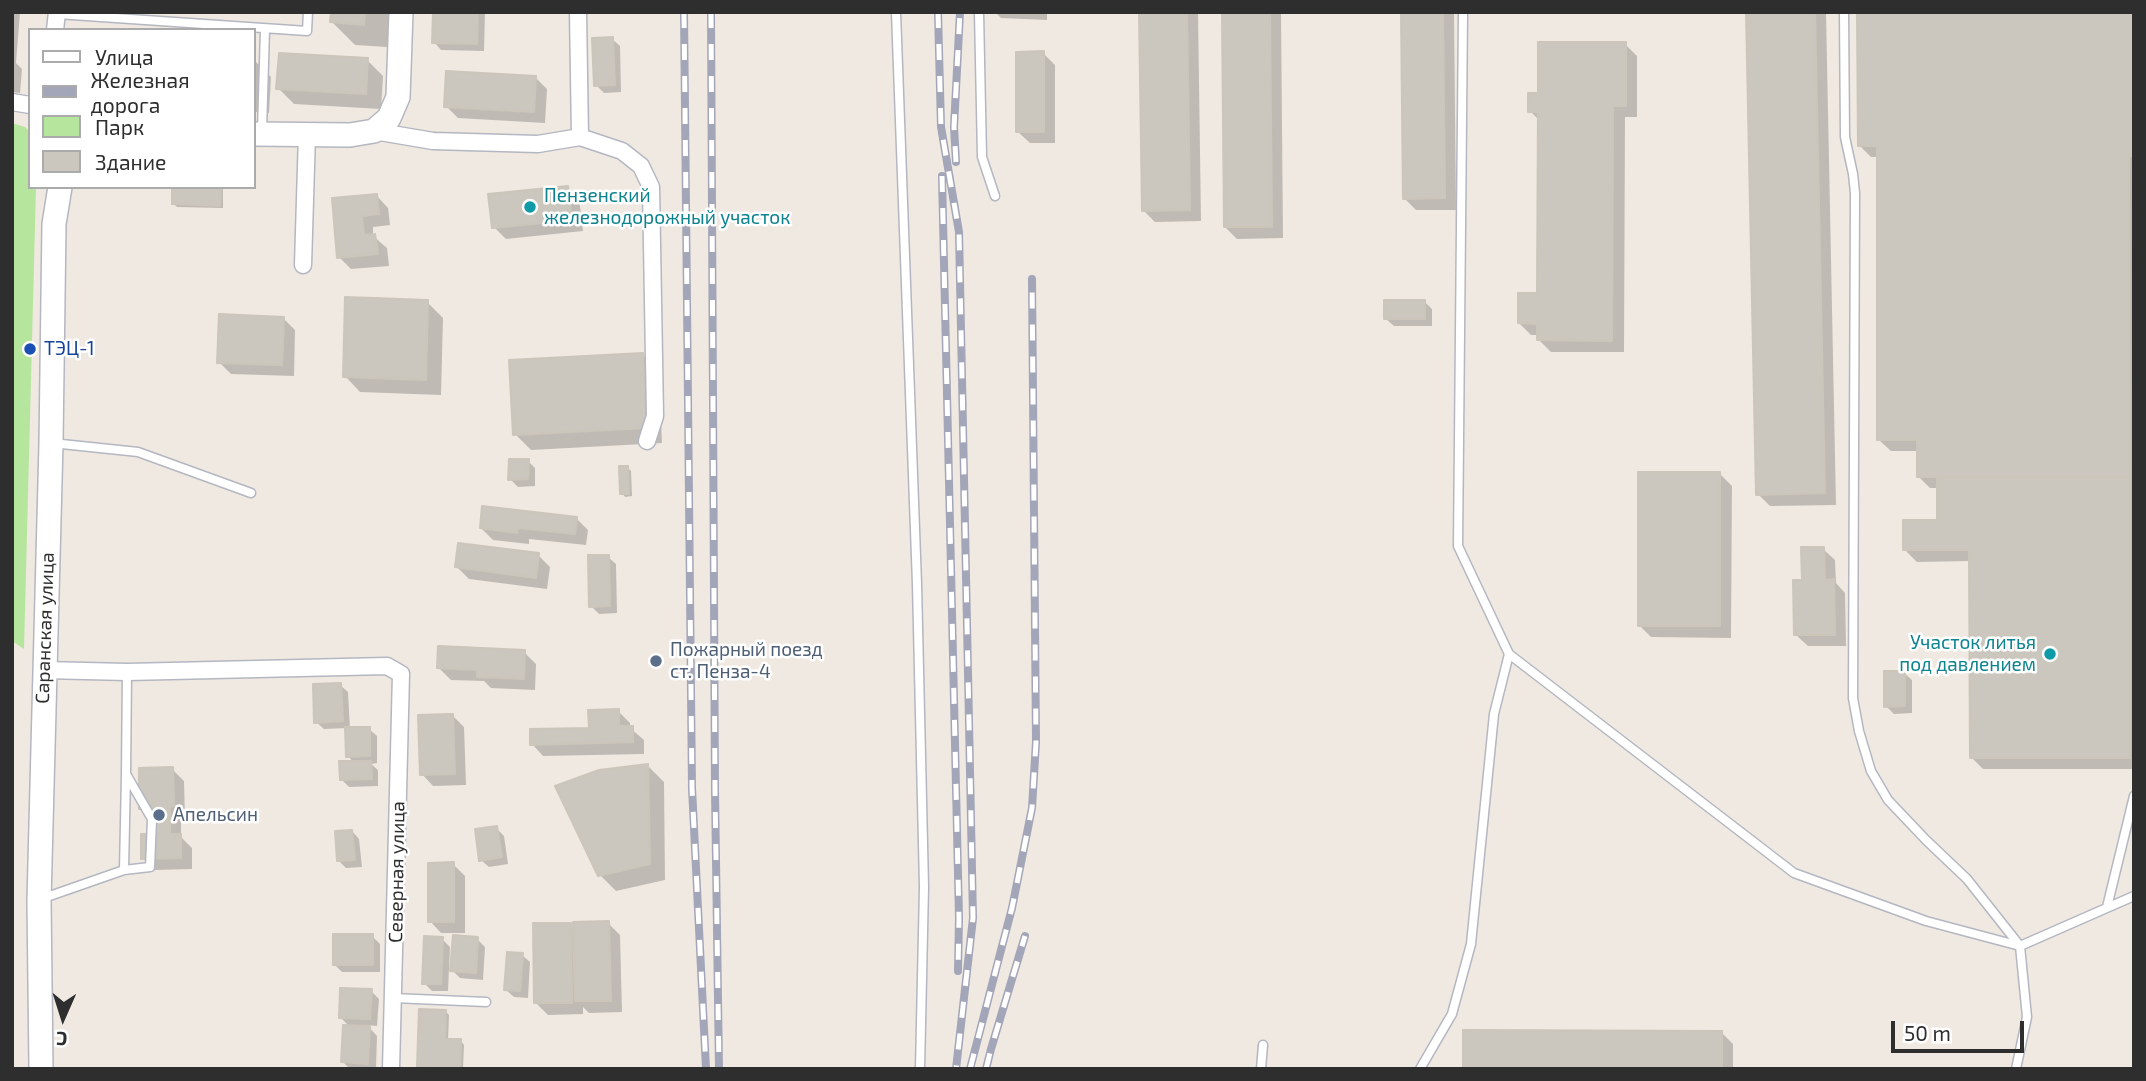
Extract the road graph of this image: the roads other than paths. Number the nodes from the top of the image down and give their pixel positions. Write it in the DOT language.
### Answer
graph roads {
  1 [pos="308,12"];
  2 [pos="401,12"];
  3 [pos="578,12"];
  4 [pos="896,12"];
  5 [pos="979,12"];
  6 [pos="1463,12"];
  7 [pos="1844,12"];
  8 [pos="56,19"];
  9 [pos="244,28"];
  10 [pos="256,29"];
  11 [pos="265,29"];
  12 [pos="374,131"];
  13 [pos="258,134"];
  14 [pos="307,134"];
  15 [pos="580,137"];
  16 [pos="60,189"];
  17 [pos="995,196"];
  18 [pos="303,265"];
  19 [pos="647,441"];
  20 [pos="51,443"];
  21 [pos="251,493"];
  22 [pos="1509,654"];
  23 [pos="44,670"];
  24 [pos="127,672"];
  25 [pos="127,774"];
  26 [pos="2134,796"];
  27 [pos="124,870"];
  28 [pos="2134,896"];
  29 [pos="39,900"];
  30 [pos="2106,907"];
  31 [pos="2020,946"];
  32 [pos="393,998"];
  33 [pos="486,1002"];
  34 [pos="1263,1045"];
  35 [pos="41,1069"];
  36 [pos="391,1069"];
  37 [pos="920,1069"];
  38 [pos="1261,1069"];
  39 [pos="1420,1069"];
  40 [pos="2016,1069"];
  1 -- 11 [label="lane"];
  2 -- 12 [label="main road"];
  3 -- 15 [label="street"];
  4 -- 37 [label="lane"];
  5 -- 17 [label="lane"];
  6 -- 22 [label="lane"];
  7 -- 31 [label="lane"];
  8 -- 9 [label="lane"];
  10 -- 11 [label="lane"];
  11 -- 13 [label="lane"];
  12 -- 14 [label="main road"];
  12 -- 15 [label="street"];
  13 -- 14 [label="main road"];
  14 -- 18 [label="street"];
  15 -- 19 [label="street"];
  16 -- 20 [label="main road, Саранская улица"];
  20 -- 21 [label="lane"];
  20 -- 23 [label="main road, Саранская улица"];
  22 -- 31 [label="lane"];
  22 -- 39 [label="lane"];
  23 -- 24 [label="street"];
  23 -- 29 [label="main road, Саранская улица"];
  24 -- 25 [label="lane"];
  24 -- 32 [label="street, Северная улица"];
  25 -- 27 [label="lane"];
  25 -- 27 [label="lane"];
  26 -- 30 [label="lane"];
  27 -- 29 [label="lane"];
  28 -- 30 [label="lane"];
  29 -- 35 [label="main road, Саранская улица"];
  30 -- 31 [label="lane"];
  31 -- 40 [label="lane"];
  32 -- 33 [label="lane"];
  32 -- 36 [label="street, Северная улица"];
  34 -- 38 [label="lane"];
}
